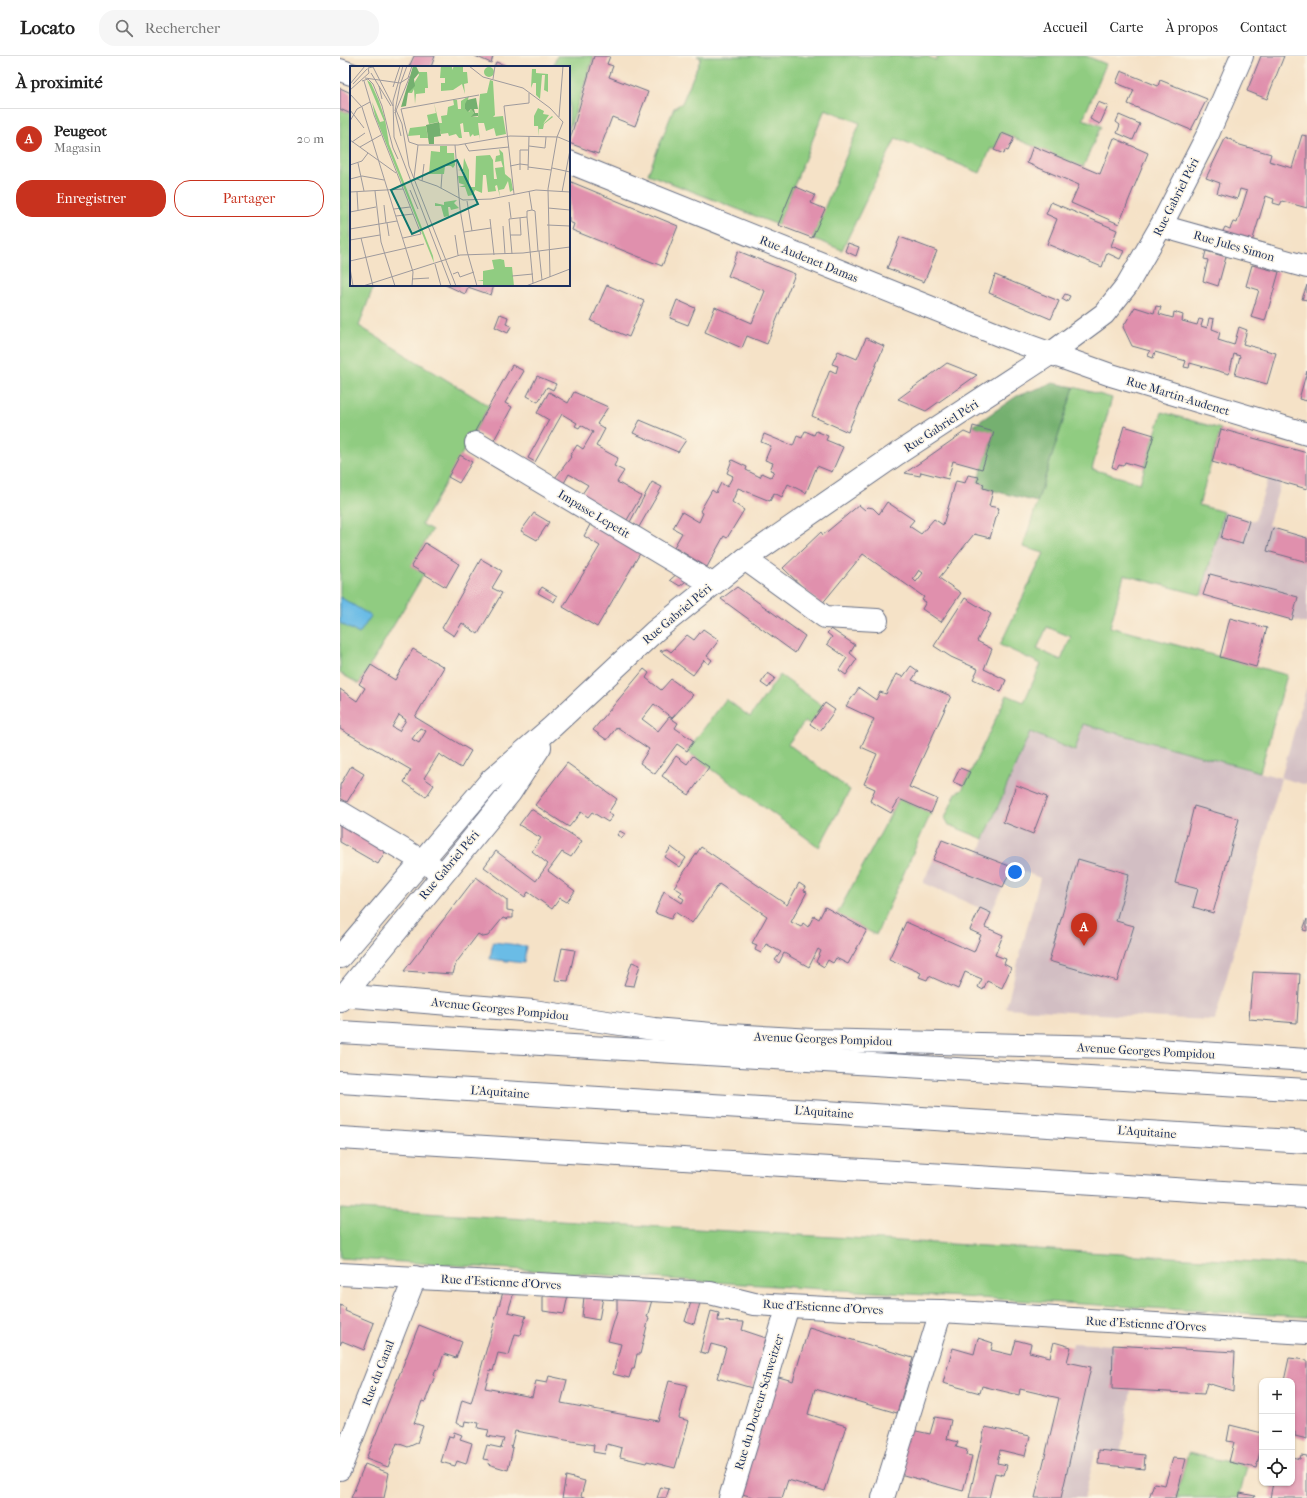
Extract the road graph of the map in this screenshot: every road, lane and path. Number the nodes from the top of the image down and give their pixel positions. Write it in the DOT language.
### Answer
graph roads {
  1 [pos="1242,56"];
  2 [pos="340,70"];
  3 [pos="350,74"];
  4 [pos="570,162"];
  5 [pos="1161,226"];
  6 [pos="1307,267"];
  7 [pos="1050,354"];
  8 [pos="1307,434"];
  9 [pos="476,444"];
  10 [pos="746,559"];
  11 [pos="712,584"];
  12 [pos="877,620"];
  13 [pos="552,727"];
  14 [pos="340,812"];
  15 [pos="421,861"];
  16 [pos="442,873"];
  17 [pos="340,957"];
  18 [pos="341,996"];
  19 [pos="340,1032"];
  20 [pos="1307,1060"];
  21 [pos="340,1082"];
  22 [pos="1307,1090"];
  23 [pos="340,1138"];
  24 [pos="1307,1142"];
  25 [pos="1307,1197"];
  26 [pos="340,1274"];
  27 [pos="415,1277"];
  28 [pos="788,1306"];
  29 [pos="941,1312"];
  30 [pos="1307,1333"];
  31 [pos="340,1469"];
  32 [pos="730,1498"];
  33 [pos="883,1498"];
  1 -- 5 [label="main road, Rue Gabriel Péri"];
  2 -- 3 [label="main road"];
  4 -- 7 [label="main road, Rue Audenet Damas"];
  5 -- 6 [label="main road, Rue Jules Simon"];
  5 -- 7 [label="main road, Rue Gabriel Péri"];
  7 -- 8 [label="main road, Rue Martin-Audenet"];
  7 -- 10 [label="main road, Rue Gabriel Péri"];
  9 -- 11 [label="main road, Impasse Lepetit"];
  10 -- 11 [label="main road, Rue Gabriel Péri"];
  10 -- 12 [label="main road"];
  11 -- 13 [label="main road, Rue Gabriel Péri"];
  13 -- 15 [label="main road, Rue Gabriel Péri"];
  13 -- 16 [label="main road, Rue Gabriel Péri"];
  14 -- 15 [label="main road"];
  15 -- 16 [label="main road"];
  15 -- 17 [label="main road, Rue Gabriel Péri"];
  16 -- 18 [label="main road, Rue Gabriel Péri"];
  18 -- 20 [label="main road, Avenue Georges Pompidou"];
  19 -- 22 [label="main road, Avenue Georges Pompidou"];
  21 -- 24 [label="main road, L'Aquitaine"];
  23 -- 25 [label="main road"];
  26 -- 27 [label="main road, Rue d'Estienne d'Orves"];
  27 -- 28 [label="main road, Rue d'Estienne d'Orves"];
  27 -- 31 [label="main road, Rue du Canal"];
  28 -- 29 [label="main road, Rue d'Estienne d'Orves"];
  28 -- 32 [label="main road, Rue du Docteur Schweitzer"];
  29 -- 30 [label="main road, Rue d'Estienne d'Orves"];
  29 -- 33 [label="main road"];
}
